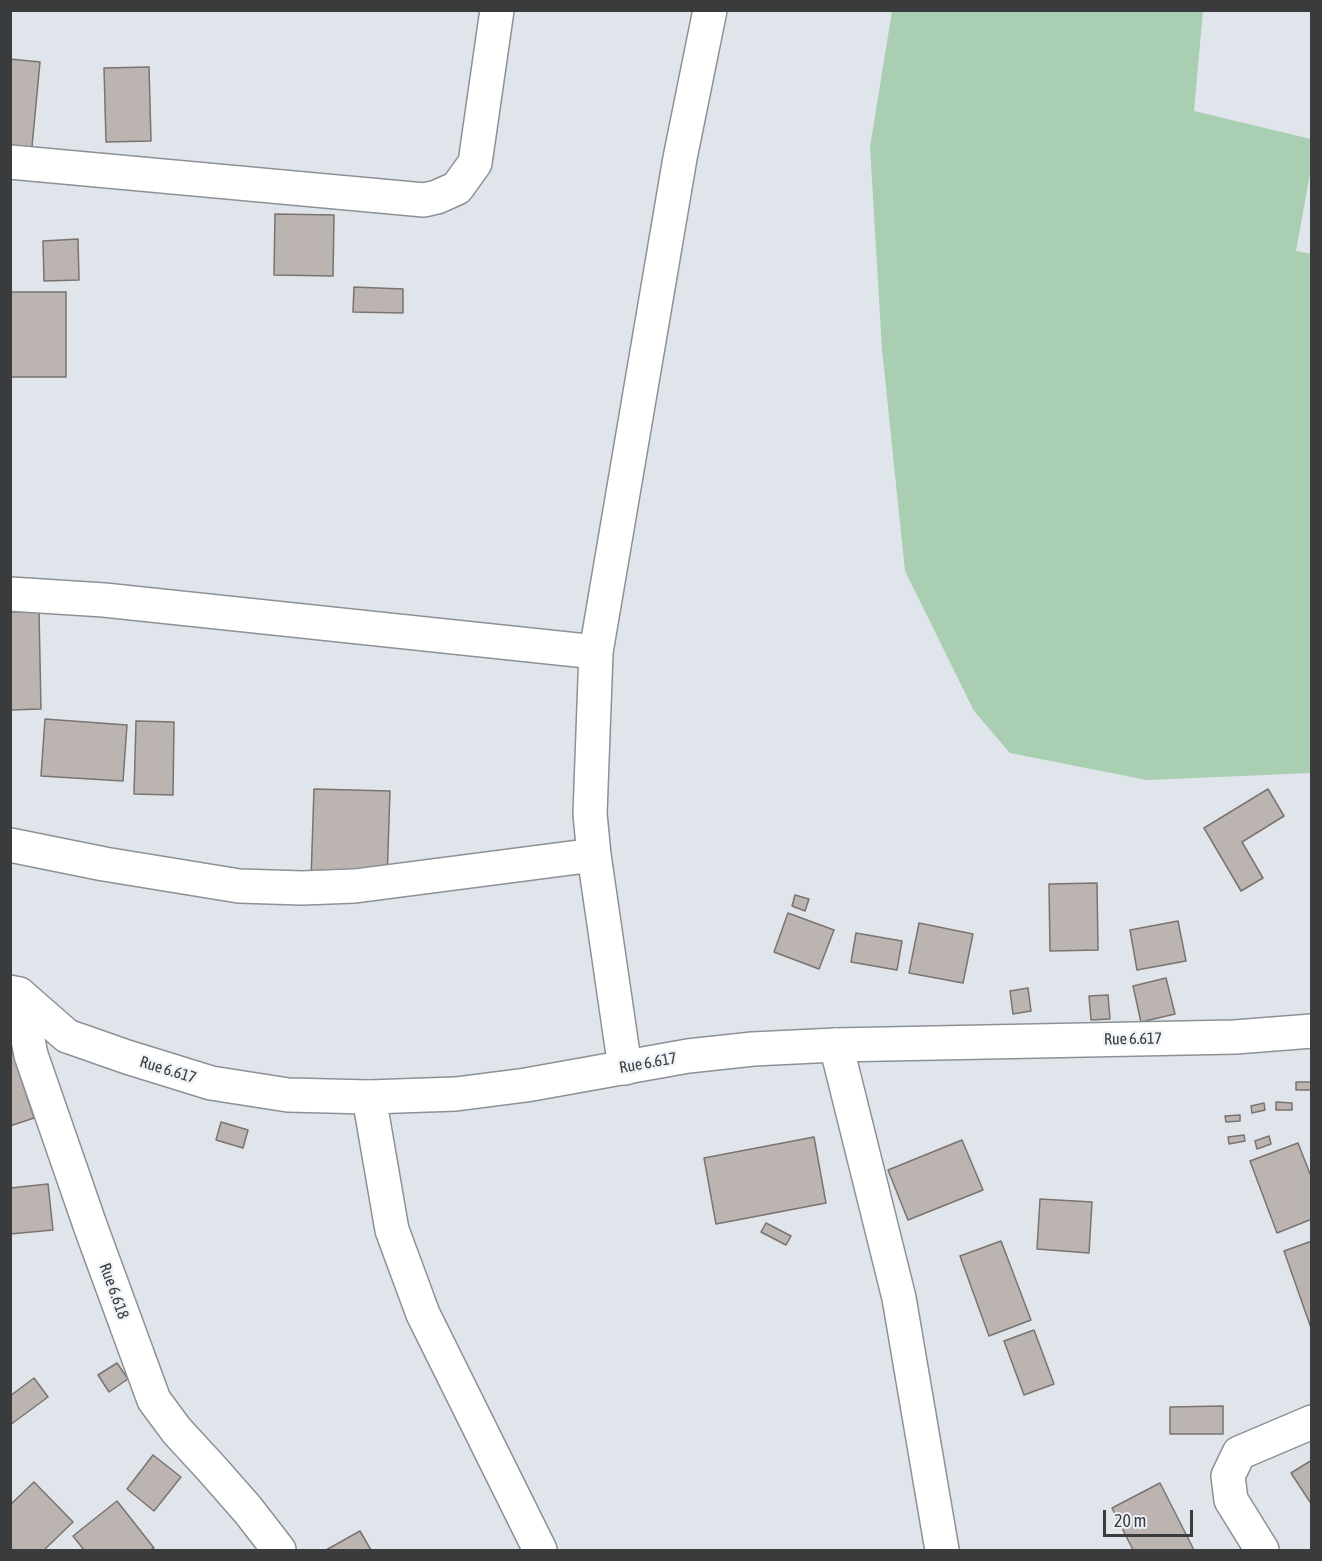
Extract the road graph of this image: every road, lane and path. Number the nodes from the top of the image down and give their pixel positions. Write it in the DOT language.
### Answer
graph roads {
  1 [pos="497,10"];
  2 [pos="710,10"];
  3 [pos="10,162"];
  4 [pos="10,594"];
  5 [pos="596,652"];
  6 [pos="10,845"];
  7 [pos="594,855"];
  8 [pos="15,993"];
  9 [pos="1311,1031"];
  10 [pos="836,1045"];
  11 [pos="625,1068"];
  12 [pos="369,1097"];
  13 [pos="1311,1422"];
  14 [pos="279,1551"];
  15 [pos="540,1551"];
  16 [pos="942,1551"];
  17 [pos="1262,1551"];
  1 -- 3 [label="street"];
  2 -- 5 [label="street"];
  4 -- 5 [label="street"];
  5 -- 7 [label="street"];
  6 -- 7 [label="street"];
  7 -- 11 [label="street"];
  8 -- 12 [label="street, Rue 6.617"];
  8 -- 14 [label="street, Rue 6.618"];
  9 -- 10 [label="street, Rue 6.617"];
  10 -- 11 [label="street, Rue 6.617"];
  10 -- 16 [label="street"];
  11 -- 12 [label="street, Rue 6.617"];
  12 -- 15 [label="street"];
  13 -- 17 [label="street"];
}
